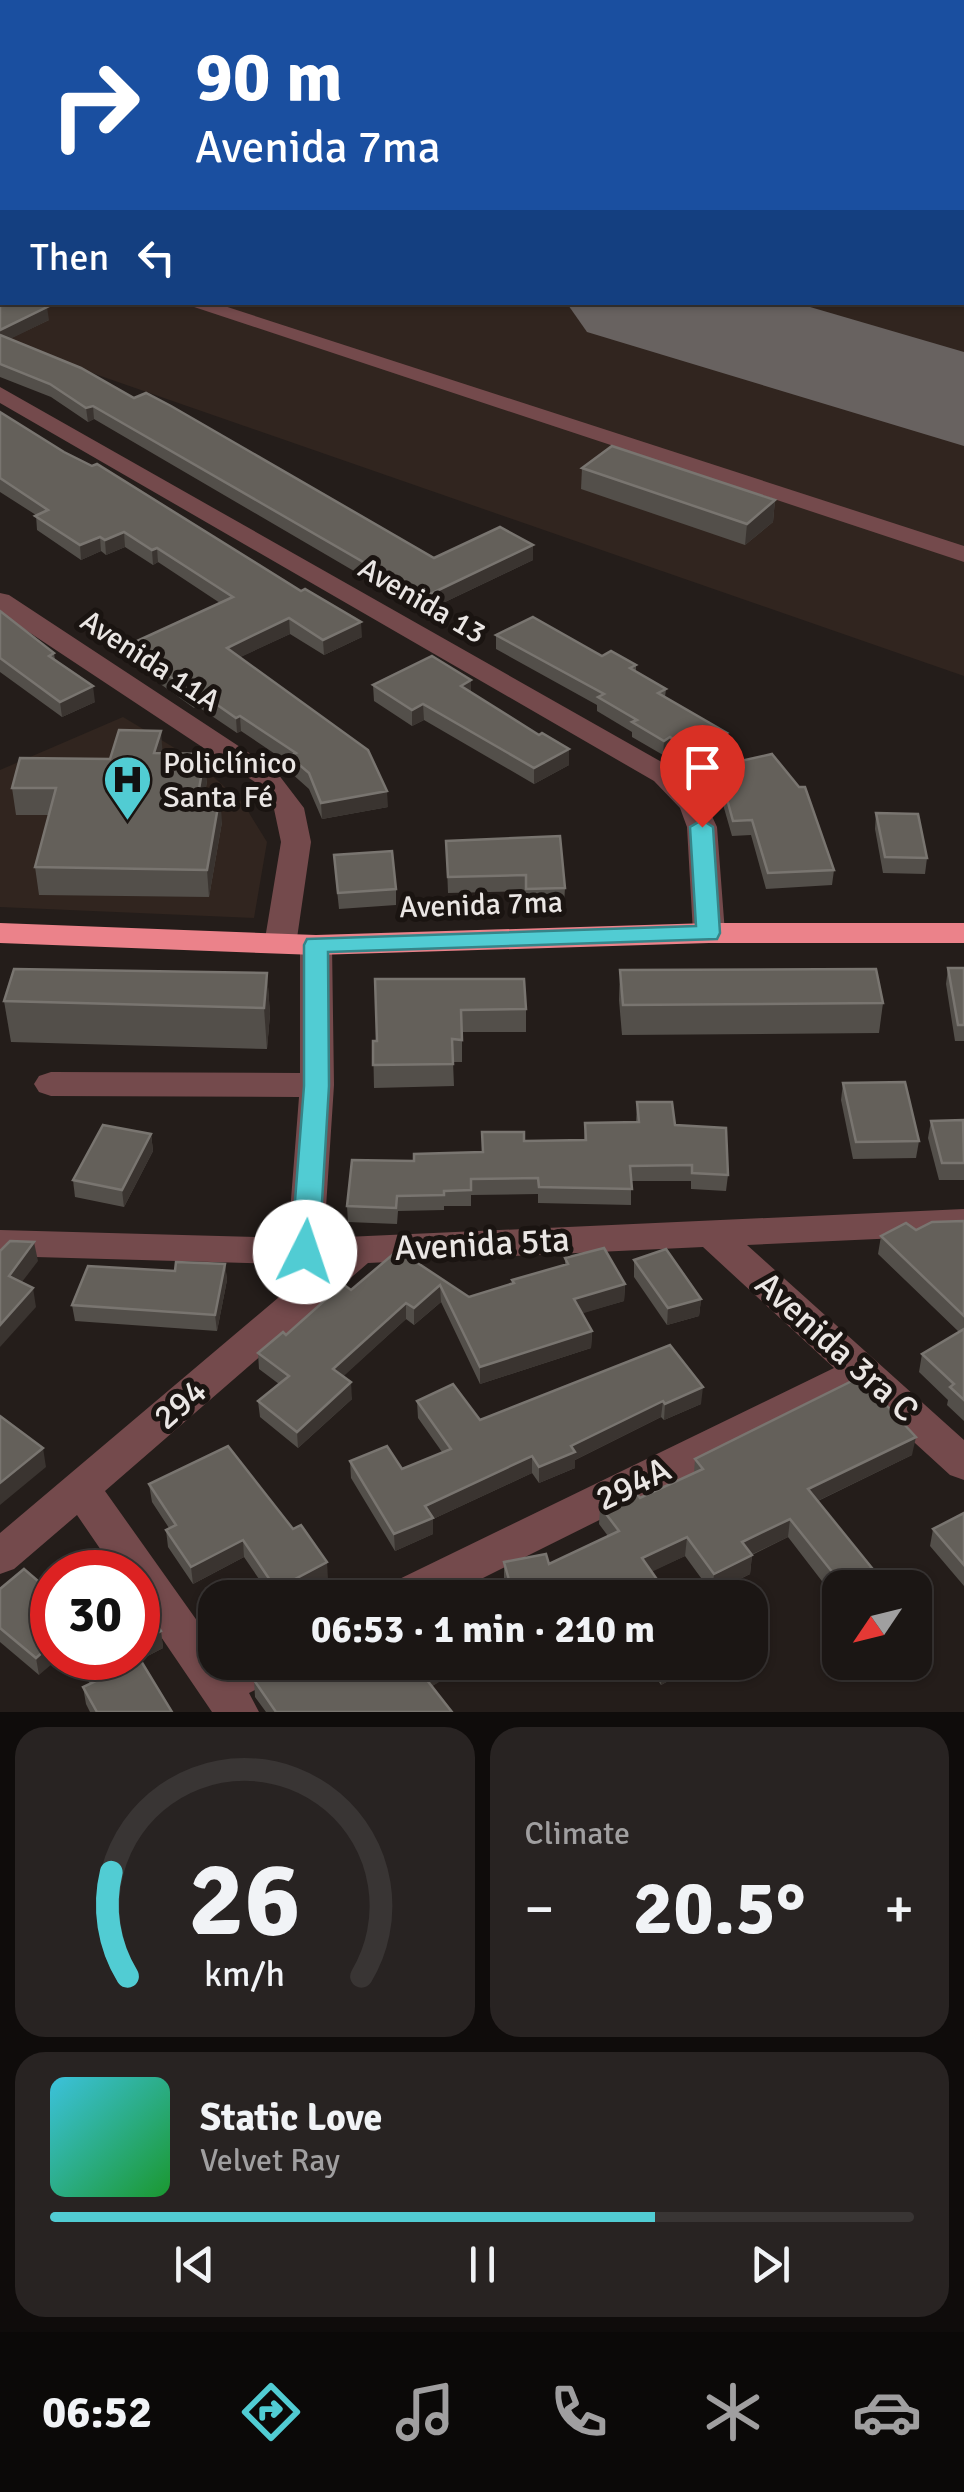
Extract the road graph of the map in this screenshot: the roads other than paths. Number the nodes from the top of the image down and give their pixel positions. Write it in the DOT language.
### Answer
graph roads {
  1 [pos="198,305"];
  2 [pos="0,394"];
  3 [pos="964,554"];
  4 [pos="0,601"];
  5 [pos="0,933"];
  6 [pos="708,933"];
  7 [pos="964,933"];
  8 [pos="280,945"];
  9 [pos="316,945"];
  10 [pos="51,1084"];
  11 [pos="317,1086"];
  12 [pos="964,1222"];
  13 [pos="709,1232"];
  14 [pos="0,1243"];
  15 [pos="359,1250"];
  16 [pos="305,1252"];
  17 [pos="865,1370"];
  18 [pos="964,1464"];
  19 [pos="81,1489"];
  20 [pos="0,1557"];
  21 [pos="439,1580"];
  22 [pos="250,1680"];
  23 [pos="228,1700"];
  1 -- 3 [label="street"];
  2 -- 6 [label="street, Avenida 13"];
  4 -- 8 [label="street, Avenida 11A"];
  5 -- 8 [label="highway, Avenida 7ma"];
  6 -- 7 [label="highway, Avenida 7ma"];
  6 -- 9 [label="highway, Avenida 7ma"];
  8 -- 9 [label="highway, Avenida 7ma"];
  9 -- 11 [label="street"];
  10 -- 11 [label="street"];
  11 -- 16 [label="street"];
  12 -- 13 [label="street, Avenida 5ta"];
  13 -- 15 [label="street, Avenida 5ta"];
  13 -- 17 [label="street, Avenida 3ra C"];
  14 -- 16 [label="street, Avenida 5ta"];
  15 -- 16 [label="street, Avenida 5ta"];
  15 -- 19 [label="street, 294"];
  17 -- 18 [label="street, Avenida 3ra C"];
  17 -- 21 [label="street, 294A"];
  19 -- 20 [label="street, 294"];
  19 -- 23 [label="street"];
  22 -- 23 [label="street"];
}
